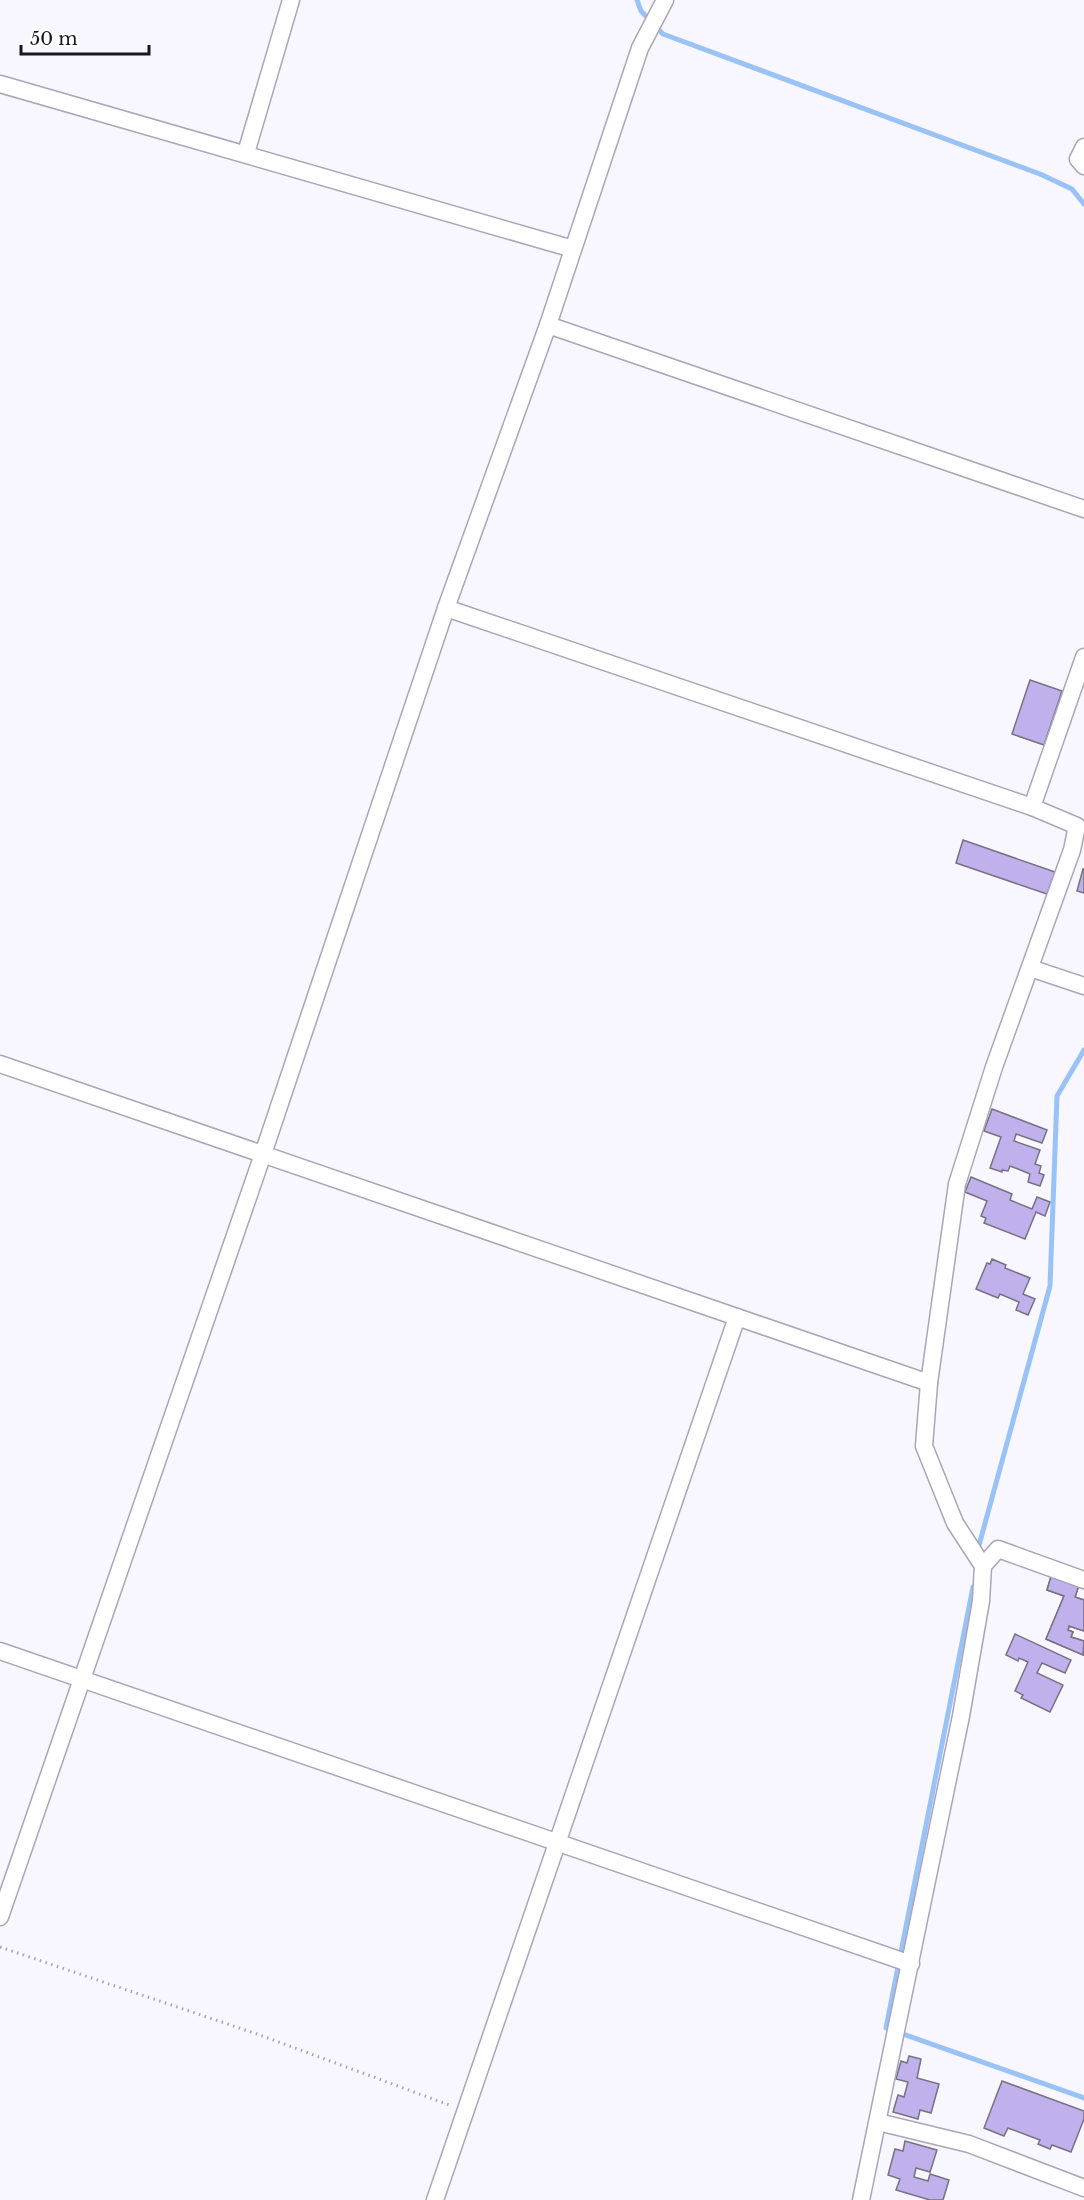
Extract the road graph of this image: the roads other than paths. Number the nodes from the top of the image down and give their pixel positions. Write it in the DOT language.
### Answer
graph roads {
  1 [pos="291,0"];
  2 [pos="665,0"];
  3 [pos="0,84"];
  4 [pos="1084,147"];
  5 [pos="246,153"];
  6 [pos="1084,165"];
  7 [pos="573,249"];
  8 [pos="548,325"];
  9 [pos="1084,509"];
  10 [pos="446,608"];
  11 [pos="1084,657"];
  12 [pos="1032,807"];
  13 [pos="1030,968"];
  14 [pos="1084,986"];
  15 [pos="0,1064"];
  16 [pos="262,1154"];
  17 [pos="737,1317"];
  18 [pos="929,1383"];
  19 [pos="983,1566"];
  20 [pos="1084,1580"];
  21 [pos="0,1651"];
  22 [pos="81,1678"];
  23 [pos="555,1842"];
  24 [pos="0,1917"];
  25 [pos="901,1961"];
  26 [pos="878,2122"];
  27 [pos="1081,2189"];
  28 [pos="435,2200"];
  29 [pos="861,2200"];
  1 -- 5 [label="street"];
  2 -- 7 [label="street"];
  3 -- 5 [label="street"];
  4 -- 6 [label="street"];
  5 -- 7 [label="street"];
  7 -- 8 [label="street"];
  8 -- 9 [label="street"];
  8 -- 10 [label="street"];
  10 -- 12 [label="street"];
  10 -- 16 [label="street"];
  11 -- 12 [label="street"];
  12 -- 13 [label="street"];
  13 -- 14 [label="street"];
  13 -- 18 [label="street"];
  15 -- 16 [label="street"];
  16 -- 17 [label="street"];
  16 -- 22 [label="street"];
  17 -- 18 [label="street"];
  17 -- 23 [label="street"];
  18 -- 19 [label="street"];
  19 -- 20 [label="street"];
  19 -- 25 [label="street"];
  21 -- 22 [label="street"];
  22 -- 23 [label="street"];
  22 -- 24 [label="street"];
  23 -- 25 [label="street"];
  23 -- 28 [label="street"];
  25 -- 26 [label="street"];
  26 -- 27 [label="street"];
  26 -- 29 [label="street"];
}
